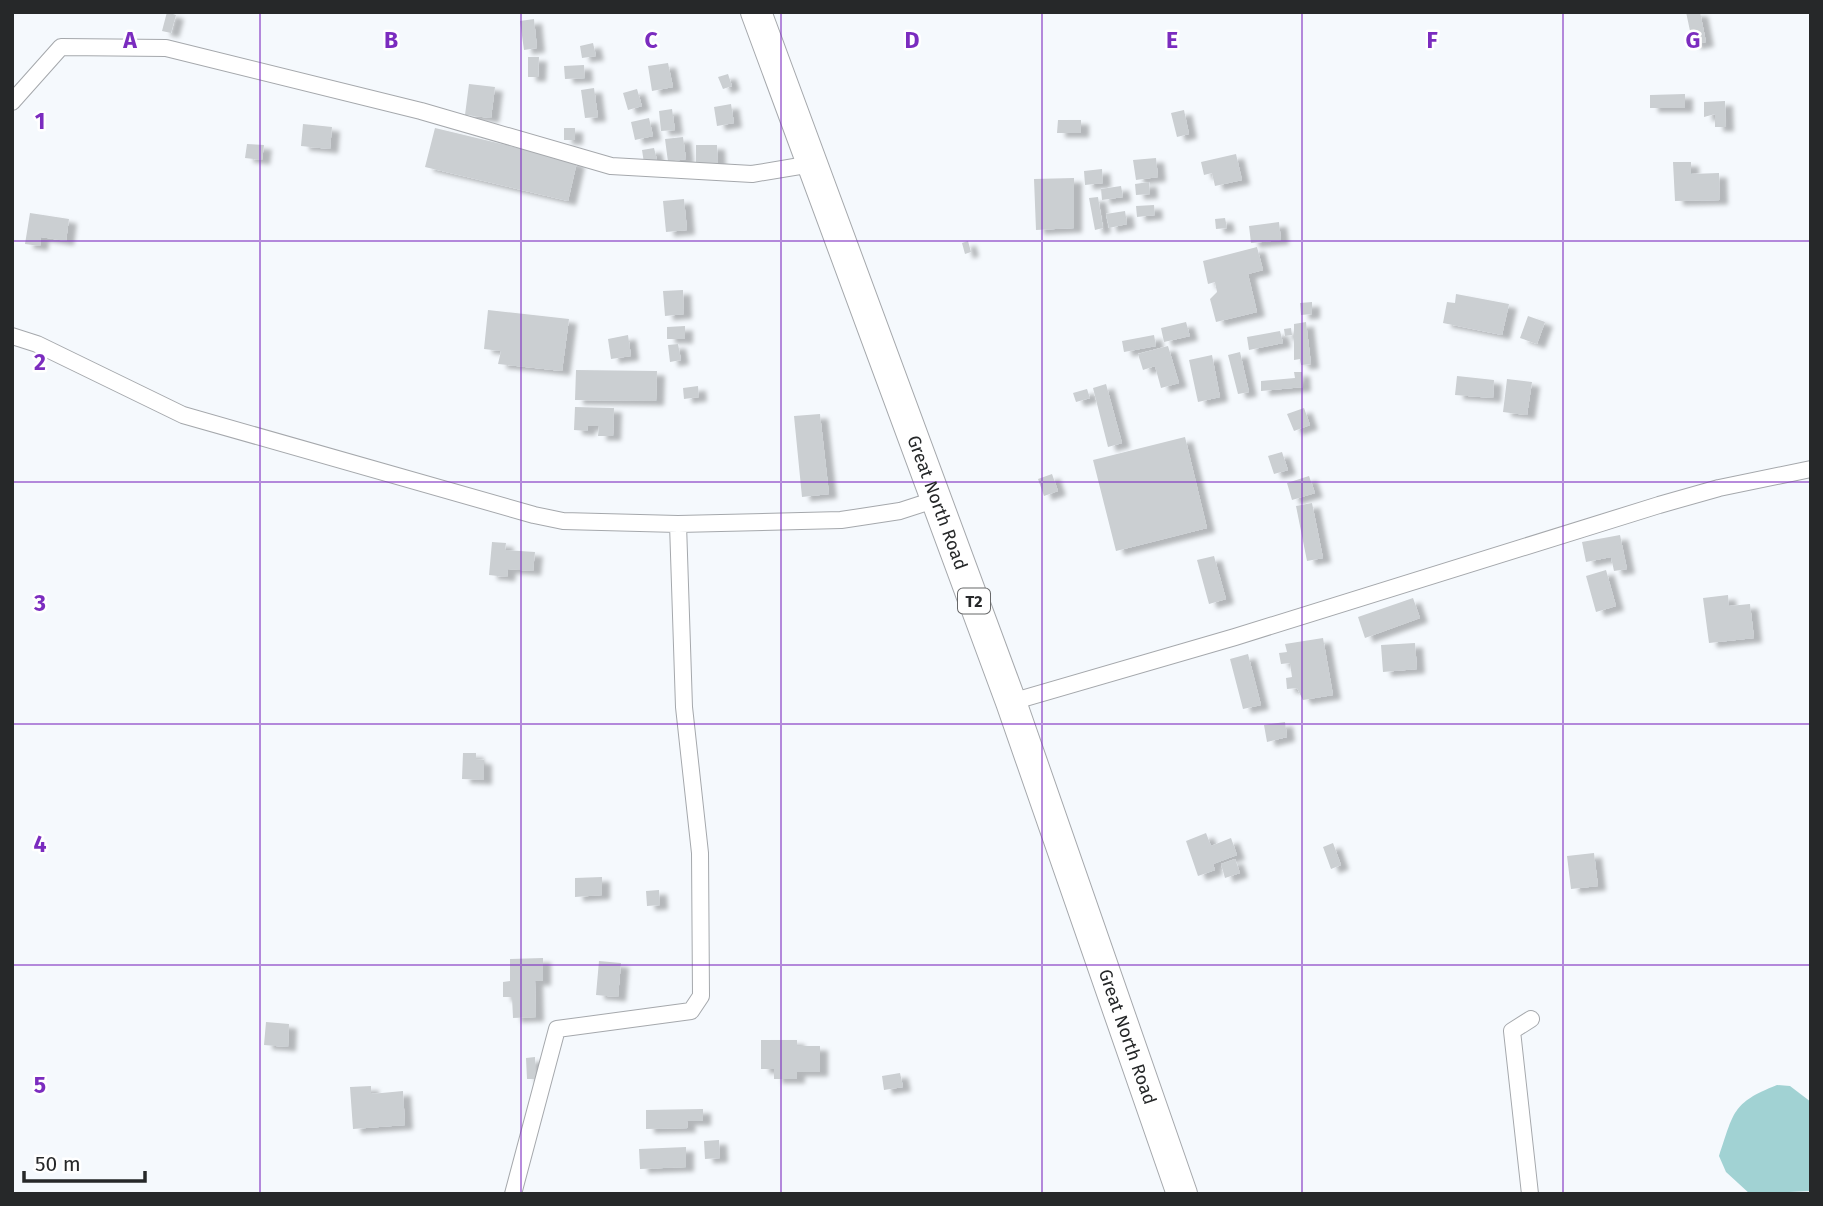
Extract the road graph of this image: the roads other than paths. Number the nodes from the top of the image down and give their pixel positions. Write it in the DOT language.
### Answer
graph roads {
  1 [pos="757,12"];
  2 [pos="775,12"];
  3 [pos="12,102"];
  4 [pos="812,163"];
  5 [pos="12,335"];
  6 [pos="1811,469"];
  7 [pos="942,497"];
  8 [pos="678,524"];
  9 [pos="1017,701"];
  10 [pos="1531,1019"];
  11 [pos="513,1194"];
  12 [pos="1182,1194"];
  13 [pos="1200,1194"];
  14 [pos="1530,1194"];
  1 -- 4 [label="highway, Great North Road / T2"];
  2 -- 7 [label="highway, Great North Road / T2"];
  3 -- 4 [label="street"];
  4 -- 7 [label="highway, Great North Road / T2"];
  5 -- 8 [label="street"];
  6 -- 9 [label="street"];
  7 -- 8 [label="street"];
  7 -- 9 [label="highway, Great North Road / T2"];
  8 -- 11 [label="street"];
  9 -- 12 [label="highway, Great North Road / T2"];
  9 -- 13 [label="highway, Great North Road / T2"];
  10 -- 14 [label="street"];
}
